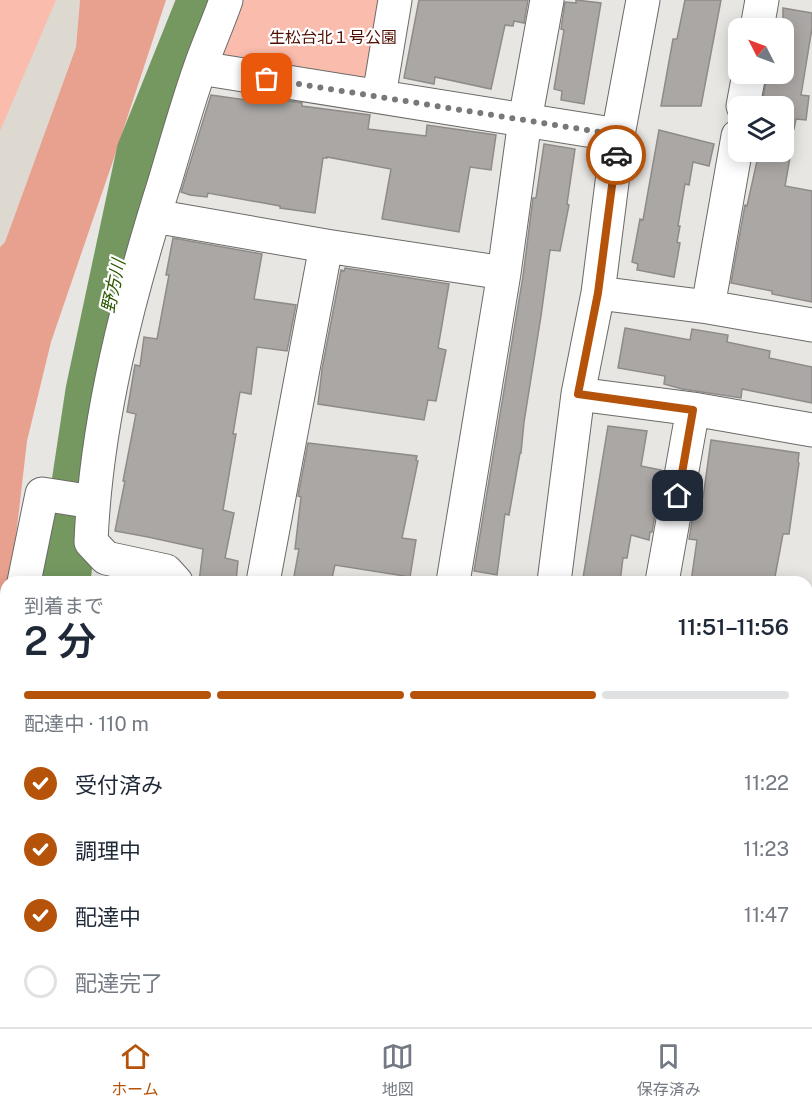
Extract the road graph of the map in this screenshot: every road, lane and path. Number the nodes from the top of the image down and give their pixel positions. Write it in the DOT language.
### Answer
graph roads {
  1 [pos="226,0"];
  2 [pos="395,0"];
  3 [pos="547,0"];
  4 [pos="643,0"];
  5 [pos="762,0"];
  6 [pos="759,18"];
  7 [pos="200,68"];
  8 [pos="379,96"];
  9 [pos="525,120"];
  10 [pos="618,135"];
  11 [pos="733,162"];
  12 [pos="154,216"];
  13 [pos="326,246"];
  14 [pos="504,273"];
  15 [pos="598,293"];
  16 [pos="708,307"];
  17 [pos="812,325"];
  18 [pos="578,394"];
  19 [pos="693,410"];
  20 [pos="812,430"];
  21 [pos="93,502"];
  22 [pos="25,576"];
  23 [pos="171,576"];
  24 [pos="264,576"];
  25 [pos="454,576"];
  26 [pos="555,576"];
  27 [pos="663,576"];
  1 -- 7 [label="street"];
  2 -- 8 [label="street"];
  3 -- 9 [label="street"];
  4 -- 10 [label="street"];
  5 -- 6 [label="street"];
  7 -- 8 [label="street"];
  7 -- 12 [label="street"];
  8 -- 9 [label="street"];
  9 -- 10 [label="street"];
  9 -- 14 [label="street"];
  10 -- 15 [label="street"];
  11 -- 16 [label="street"];
  12 -- 13 [label="street"];
  12 -- 21 [label="street"];
  13 -- 14 [label="street"];
  13 -- 24 [label="street"];
  14 -- 25 [label="street"];
  15 -- 16 [label="street"];
  15 -- 18 [label="street"];
  16 -- 17 [label="street"];
  18 -- 19 [label="street"];
  18 -- 26 [label="street"];
  19 -- 20 [label="street"];
  19 -- 27 [label="street"];
  21 -- 22 [label="street"];
  21 -- 23 [label="street"];
}
